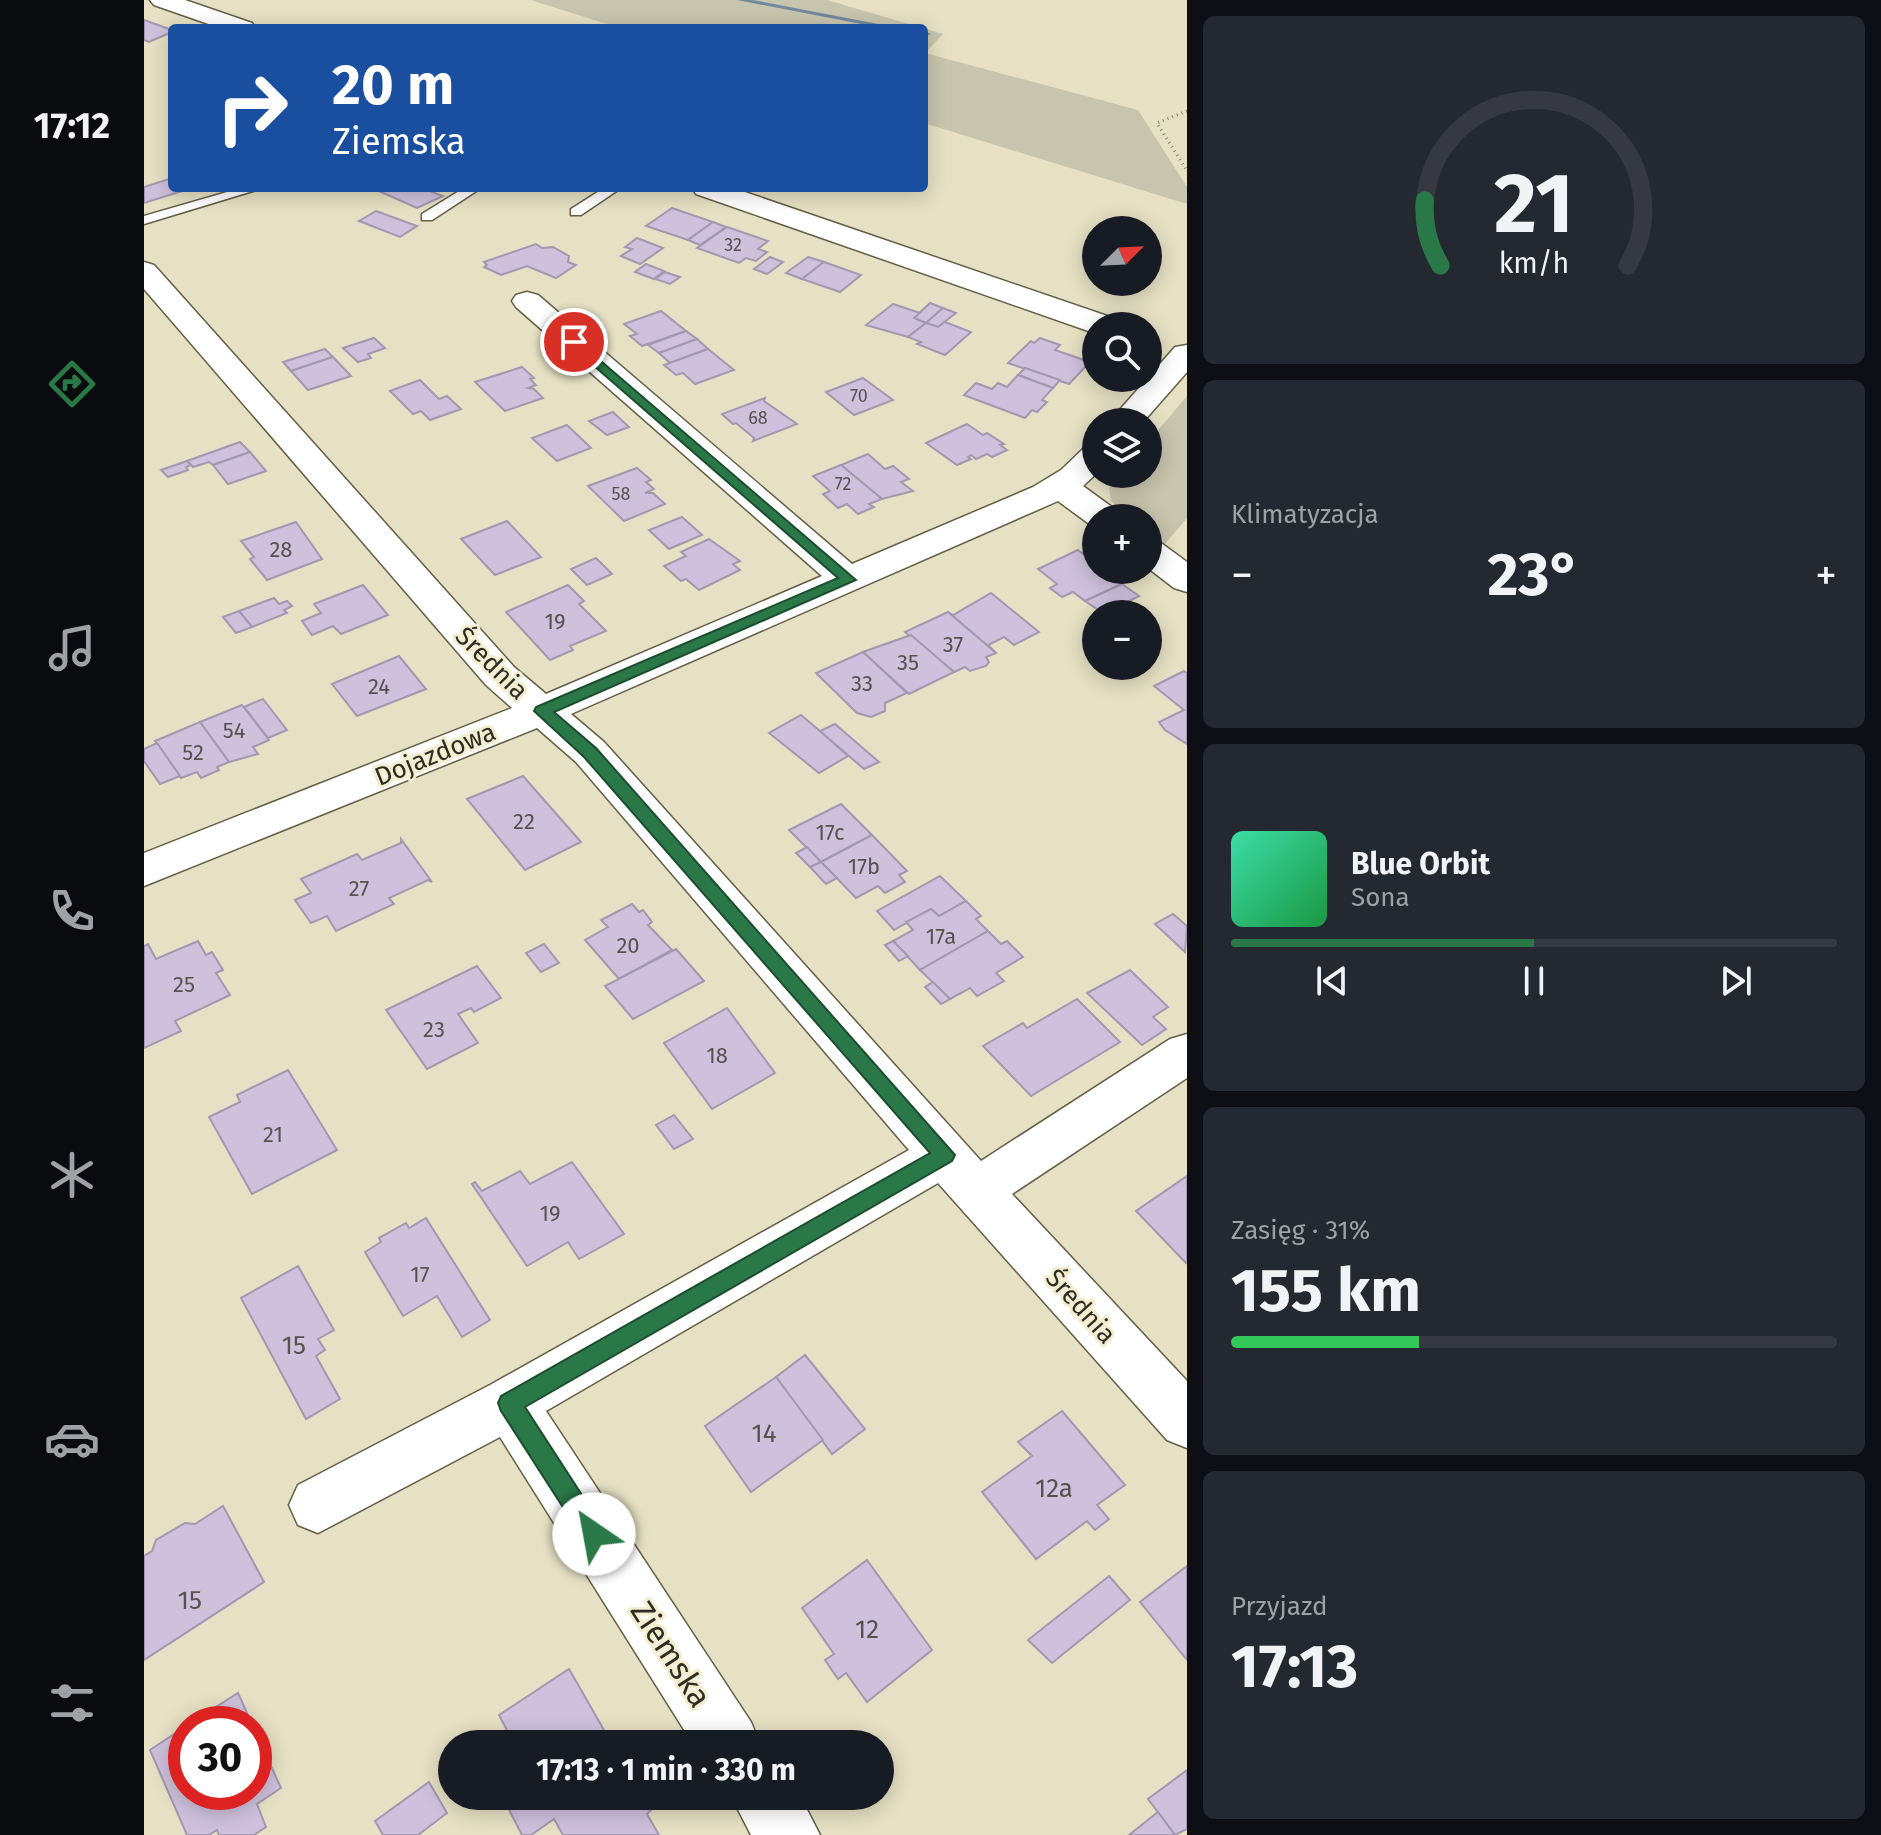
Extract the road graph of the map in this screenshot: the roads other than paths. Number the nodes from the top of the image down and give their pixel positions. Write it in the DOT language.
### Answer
graph roads {
  1 [pos="162,0"];
  2 [pos="231,24"];
  3 [pos="242,192"];
  4 [pos="468,192"];
  5 [pos="608,192"];
  6 [pos="718,192"];
  7 [pos="576,212"];
  8 [pos="427,217"];
  9 [pos="144,220"];
  10 [pos="144,271"];
  11 [pos="527,301"];
  12 [pos="1082,318"];
  13 [pos="1178,351"];
  14 [pos="1135,408"];
  15 [pos="1082,467"];
  16 [pos="1061,486"];
  17 [pos="1085,504"];
  18 [pos="1162,561"];
  19 [pos="848,580"];
  20 [pos="1187,580"];
  21 [pos="542,711"];
  22 [pos="146,864"];
  23 [pos="1187,1053"];
  24 [pos="961,1172"];
  25 [pos="509,1403"];
  26 [pos="1187,1421"];
  27 [pos="318,1505"];
  28 [pos="720,1730"];
  29 [pos="772,1810"];
  30 [pos="788,1835"];
  1 -- 2 [label="street"];
  3 -- 9 [label="lane"];
  4 -- 8 [label="lane"];
  5 -- 7 [label="lane"];
  6 -- 12 [label="street"];
  10 -- 21 [label="street, Średnia"];
  11 -- 19 [label="street"];
  13 -- 14 [label="street"];
  15 -- 16 [label="street, Dojazdowa"];
  16 -- 17 [label="street"];
  16 -- 19 [label="street, Dojazdowa"];
  18 -- 20 [label="street"];
  19 -- 21 [label="street, Dojazdowa"];
  21 -- 22 [label="street, Dojazdowa"];
  21 -- 24 [label="street, Średnia"];
  23 -- 24 [label="street"];
  24 -- 25 [label="street"];
  24 -- 26 [label="street, Średnia"];
  25 -- 27 [label="street"];
  25 -- 28 [label="street, Ziemska"];
  29 -- 30 [label="street"];
}
